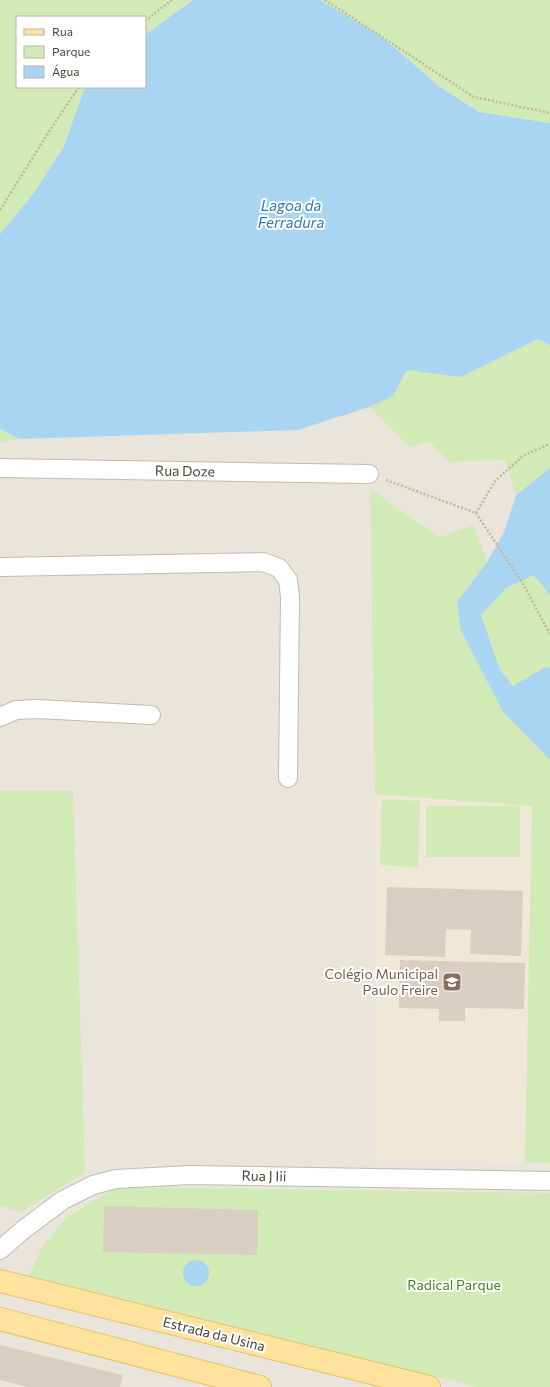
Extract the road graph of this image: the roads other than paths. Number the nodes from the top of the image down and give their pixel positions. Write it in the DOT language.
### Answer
graph roads {
  1 [pos="0,468"];
  2 [pos="369,474"];
  3 [pos="0,567"];
  4 [pos="151,715"];
  5 [pos="0,717"];
  6 [pos="288,778"];
  7 [pos="550,1181"];
  8 [pos="0,1250"];
  9 [pos="0,1280"];
  10 [pos="0,1319"];
  11 [pos="260,1387"];
  12 [pos="428,1387"];
  1 -- 2 [label="street, Rua Doze"];
  3 -- 6 [label="street"];
  4 -- 5 [label="street"];
  7 -- 8 [label="street, Rua J Iii"];
  9 -- 12 [label="main road, Estrada da Usina"];
  10 -- 11 [label="main road"];
}
